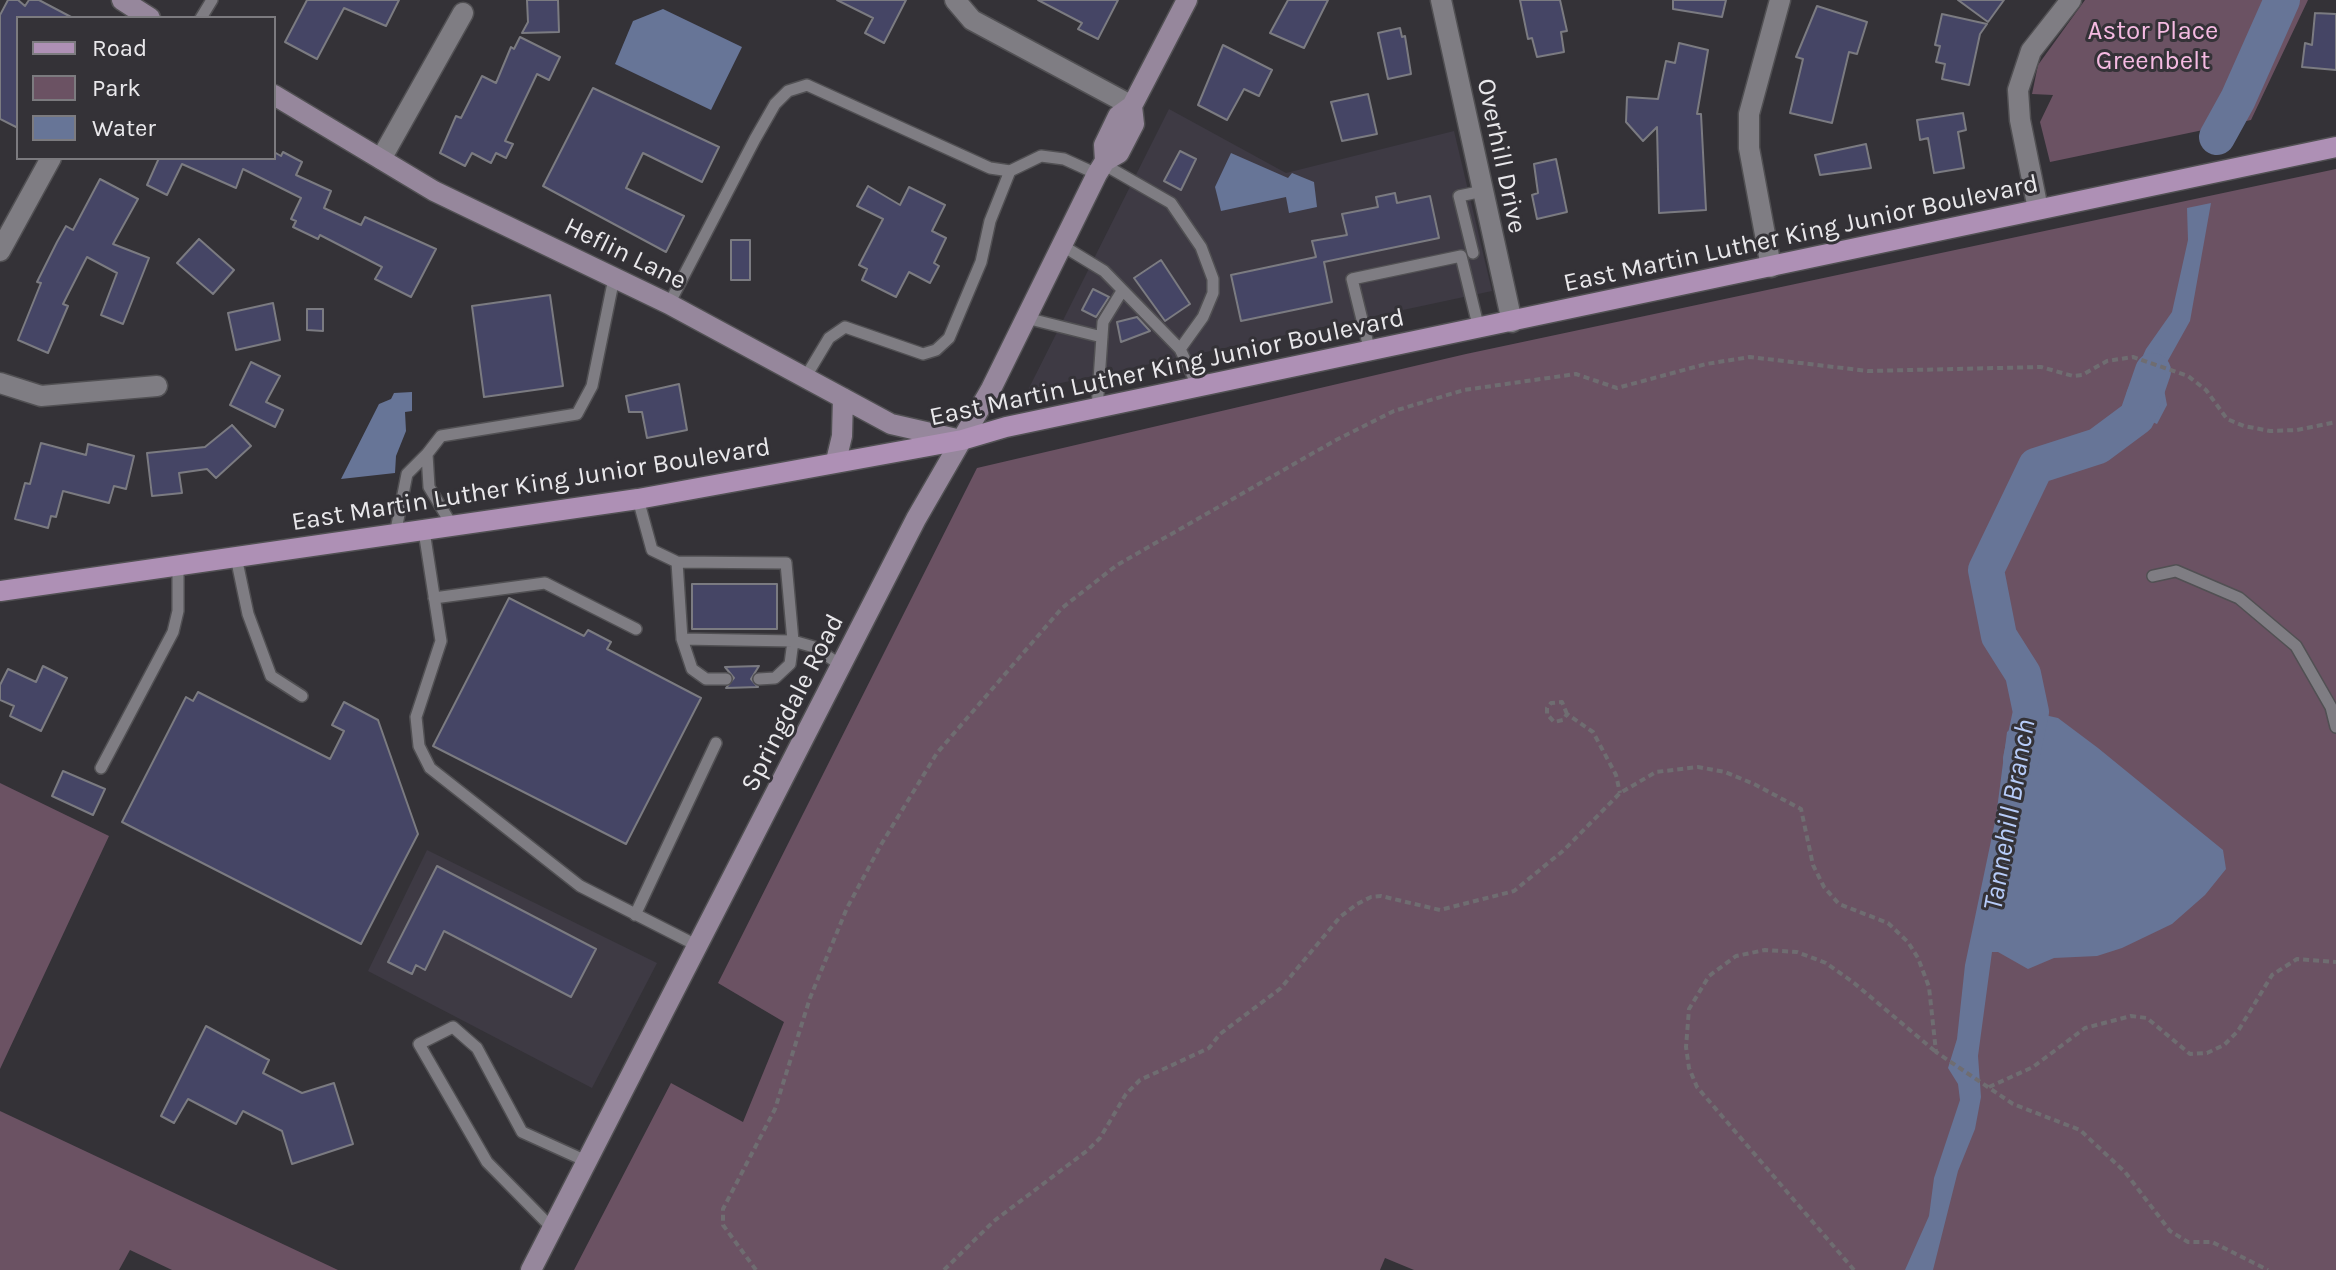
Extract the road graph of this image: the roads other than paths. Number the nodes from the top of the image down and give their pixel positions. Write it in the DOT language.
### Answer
graph roads {
  1 [pos="955,0"];
  2 [pos="1187,0"];
  3 [pos="1441,0"];
  4 [pos="1780,0"];
  5 [pos="2071,0"];
  6 [pos="463,13"];
  7 [pos="276,96"];
  8 [pos="1132,106"];
  9 [pos="2336,147"];
  10 [pos="381,159"];
  11 [pos="50,160"];
  12 [pos="1102,167"];
  13 [pos="1010,171"];
  14 [pos="1483,191"];
  15 [pos="2038,209"];
  16 [pos="1063,246"];
  17 [pos="1495,248"];
  18 [pos="0,251"];
  19 [pos="1467,254"];
  20 [pos="1771,267"];
  21 [pos="614,278"];
  22 [pos="1122,291"];
  23 [pos="669,304"];
  24 [pos="1026,318"];
  25 [pos="1512,322"];
  26 [pos="1479,329"];
  27 [pos="1102,337"];
  28 [pos="1180,349"];
  29 [pos="1370,352"];
  30 [pos="805,378"];
  31 [pos="0,383"];
  32 [pos="157,386"];
  33 [pos="1198,387"];
  34 [pos="843,398"];
  35 [pos="1097,409"];
  36 [pos="962,440"];
  37 [pos="427,454"];
  38 [pos="836,461"];
  39 [pos="638,499"];
  40 [pos="453,527"];
  41 [pos="424,531"];
  42 [pos="395,535"];
  43 [pos="236,557"];
  44 [pos="677,562"];
  45 [pos="178,566"];
  46 [pos="2153,576"];
  47 [pos="0,591"];
  48 [pos="434,598"];
  49 [pos="636,629"];
  50 [pos="682,639"];
  51 [pos="793,641"];
  52 [pos="842,666"];
  53 [pos="726,679"];
  54 [pos="759,679"];
  55 [pos="302,696"];
  56 [pos="2336,727"];
  57 [pos="716,743"];
  58 [pos="101,768"];
  59 [pos="635,915"];
  60 [pos="698,946"];
  61 [pos="586,1161"];
  62 [pos="552,1228"];
  63 [pos="531,1270"];
  1 -- 8 [label="street"];
  2 -- 8 [label="main road, Springdale Road"];
  3 -- 14 [label="street, Overhill Drive"];
  4 -- 20 [label="street"];
  5 -- 15 [label="street"];
  6 -- 10 [label="street"];
  7 -- 10 [label="main road, Heflin Lane"];
  8 -- 12 [label="main road, Springdale Road"];
  9 -- 15 [label="main road, East Martin Luther King Junior Boulevard"];
  10 -- 21 [label="main road, Heflin Lane"];
  11 -- 18 [label="street"];
  12 -- 13 [label="lane"];
  12 -- 16 [label="main road, Springdale Road"];
  12 -- 28 [label="lane"];
  13 -- 23 [label="lane"];
  13 -- 30 [label="lane"];
  14 -- 17 [label="street, Overhill Drive"];
  14 -- 19 [label="lane"];
  15 -- 20 [label="main road, East Martin Luther King Junior Boulevard"];
  16 -- 22 [label="lane"];
  16 -- 24 [label="main road, Springdale Road"];
  17 -- 19 [label="lane"];
  17 -- 25 [label="street, Overhill Drive"];
  19 -- 26 [label="lane"];
  19 -- 29 [label="lane"];
  20 -- 25 [label="main road, East Martin Luther King Junior Boulevard"];
  21 -- 23 [label="main road, Heflin Lane"];
  21 -- 37 [label="lane"];
  22 -- 27 [label="lane"];
  22 -- 28 [label="lane"];
  23 -- 30 [label="main road, Heflin Lane"];
  24 -- 27 [label="lane"];
  24 -- 36 [label="main road, Springdale Road"];
  25 -- 26 [label="main road, East Martin Luther King Junior Boulevard"];
  26 -- 29 [label="main road, East Martin Luther King Junior Boulevard"];
  27 -- 35 [label="lane"];
  28 -- 33 [label="lane"];
  29 -- 33 [label="main road, East Martin Luther King Junior Boulevard"];
  30 -- 34 [label="main road, Heflin Lane"];
  31 -- 32 [label="street"];
  33 -- 35 [label="main road, East Martin Luther King Junior Boulevard"];
  34 -- 36 [label="main road, Heflin Lane"];
  34 -- 38 [label="main road"];
  35 -- 36 [label="main road, East Martin Luther King Junior Boulevard"];
  36 -- 38 [label="main road, East Martin Luther King Junior Boulevard"];
  36 -- 52 [label="main road, Springdale Road"];
  37 -- 40 [label="lane"];
  37 -- 42 [label="lane"];
  38 -- 39 [label="main road, East Martin Luther King Junior Boulevard"];
  39 -- 40 [label="main road, East Martin Luther King Junior Boulevard"];
  39 -- 44 [label="lane"];
  40 -- 41 [label="main road, East Martin Luther King Junior Boulevard"];
  41 -- 42 [label="main road, East Martin Luther King Junior Boulevard"];
  41 -- 48 [label="lane"];
  42 -- 43 [label="main road, East Martin Luther King Junior Boulevard"];
  43 -- 45 [label="main road, East Martin Luther King Junior Boulevard"];
  43 -- 55 [label="lane"];
  44 -- 50 [label="lane"];
  44 -- 51 [label="lane"];
  45 -- 47 [label="main road, East Martin Luther King Junior Boulevard"];
  45 -- 58 [label="lane"];
  46 -- 56 [label="lane"];
  48 -- 49 [label="lane"];
  48 -- 59 [label="lane"];
  50 -- 51 [label="lane"];
  50 -- 53 [label="lane"];
  51 -- 52 [label="lane"];
  51 -- 54 [label="lane"];
  52 -- 60 [label="main road, Springdale Road"];
  57 -- 59 [label="lane"];
  59 -- 60 [label="lane"];
  60 -- 61 [label="main road, Springdale Road"];
  61 -- 62 [label="main road, Springdale Road"];
  61 -- 62 [label="lane"];
  62 -- 63 [label="main road, Springdale Road"];
}
